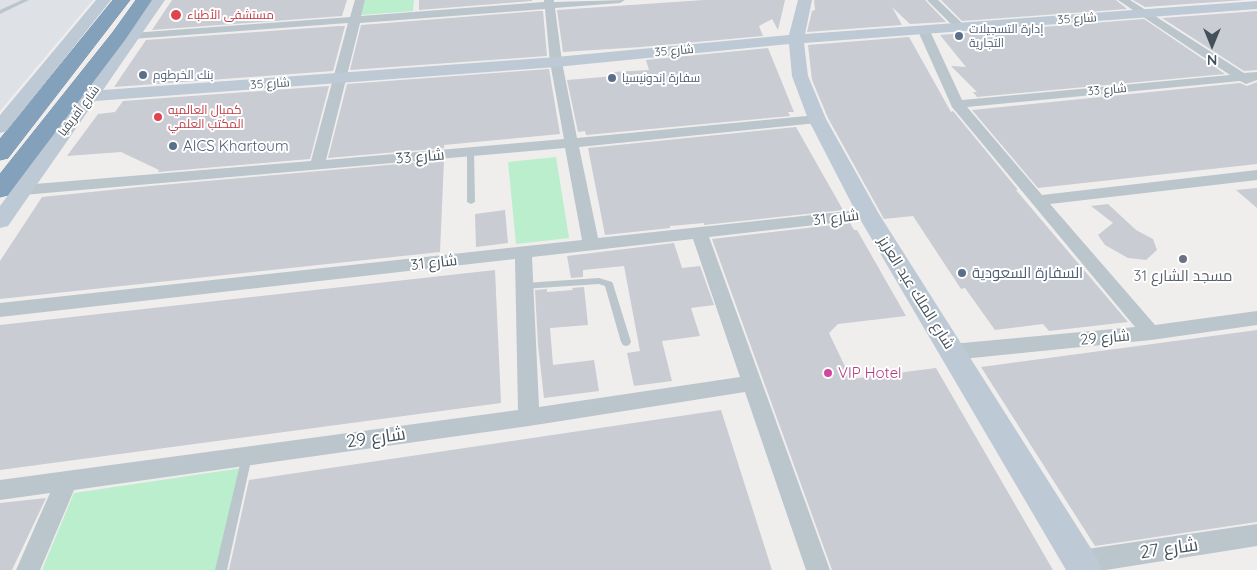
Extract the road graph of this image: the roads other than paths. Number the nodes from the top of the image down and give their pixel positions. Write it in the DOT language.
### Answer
graph roads {
  1 [pos="26,0"];
  2 [pos="104,0"];
  3 [pos="122,0"];
  4 [pos="144,0"];
  5 [pos="158,0"];
  6 [pos="360,0"];
  7 [pos="620,0"];
  8 [pos="805,0"];
  9 [pos="932,0"];
  10 [pos="1123,0"];
  11 [pos="416,1"];
  12 [pos="549,2"];
  13 [pos="1257,5"];
  14 [pos="0,12"];
  15 [pos="1145,14"];
  16 [pos="414,16"];
  17 [pos="354,21"];
  18 [pos="961,28"];
  19 [pos="924,31"];
  20 [pos="132,36"];
  21 [pos="796,39"];
  22 [pos="556,62"];
  23 [pos="1257,76"];
  24 [pos="1243,78"];
  25 [pos="340,79"];
  26 [pos="1257,87"];
  27 [pos="90,96"];
  28 [pos="957,104"];
  29 [pos="817,118"];
  30 [pos="0,127"];
  31 [pos="572,143"];
  32 [pos="470,152"];
  33 [pos="0,153"];
  34 [pos="317,166"];
  35 [pos="1257,175"];
  36 [pos="0,190"];
  37 [pos="22,190"];
  38 [pos="1038,200"];
  39 [pos="472,202"];
  40 [pos="868,214"];
  41 [pos="0,221"];
  42 [pos="700,234"];
  43 [pos="592,246"];
  44 [pos="523,253"];
  45 [pos="524,286"];
  46 [pos="0,310"];
  47 [pos="1257,318"];
  48 [pos="1151,333"];
  49 [pos="626,342"];
  50 [pos="952,352"];
  51 [pos="752,383"];
  52 [pos="529,417"];
  53 [pos="247,456"];
  54 [pos="67,480"];
  55 [pos="0,490"];
  56 [pos="1257,536"];
  57 [pos="1083,566"];
  58 [pos="28,570"];
  59 [pos="220,570"];
  60 [pos="818,570"];
  1 -- 14 [label="lane"];
  2 -- 30 [label="street"];
  3 -- 33 [label="highway"];
  4 -- 36 [label="highway, شارع أفريقيا"];
  5 -- 20 [label="street, شارع أفريقيا"];
  6 -- 17 [label="street"];
  7 -- 12 [label="street"];
  8 -- 21 [label="street, شارع الملك عبد العزيز"];
  9 -- 18 [label="street"];
  10 -- 15 [label="street"];
  11 -- 16 [label="street"];
  12 -- 16 [label="street"];
  12 -- 22 [label="street"];
  13 -- 15 [label="street, شارع 35"];
  15 -- 18 [label="street, شارع 35"];
  15 -- 24 [label="street"];
  16 -- 17 [label="street"];
  17 -- 20 [label="street"];
  17 -- 25 [label="street"];
  18 -- 19 [label="street, شارع 35"];
  19 -- 21 [label="street, شارع 35"];
  19 -- 28 [label="street"];
  20 -- 27 [label="street, شارع أفريقيا"];
  21 -- 22 [label="street, شارع 35"];
  21 -- 29 [label="street, شارع الملك عبد العزيز"];
  22 -- 25 [label="street, شارع 35"];
  22 -- 31 [label="street"];
  23 -- 24 [label="street, شارع 33"];
  24 -- 26 [label="street"];
  24 -- 28 [label="street, شارع 33"];
  25 -- 27 [label="street, شارع 35"];
  25 -- 34 [label="street"];
  27 -- 37 [label="street, شارع أفريقيا"];
  28 -- 38 [label="street"];
  29 -- 31 [label="street, شارع 33"];
  29 -- 40 [label="street, شارع الملك عبد العزيز"];
  31 -- 32 [label="street, شارع 33"];
  31 -- 43 [label="street"];
  32 -- 34 [label="street, شارع 33"];
  32 -- 39 [label="lane"];
  34 -- 37 [label="street, شارع 33"];
  35 -- 38 [label="street"];
  37 -- 41 [label="street, شارع أفريقيا"];
  38 -- 48 [label="street"];
  40 -- 42 [label="street, شارع 31"];
  40 -- 50 [label="street, شارع الملك عبد العزيز"];
  42 -- 43 [label="street, شارع 31"];
  42 -- 51 [label="street"];
  43 -- 44 [label="street, شارع 31"];
  44 -- 45 [label="street"];
  44 -- 46 [label="street, شارع 31"];
  45 -- 49 [label="lane"];
  45 -- 52 [label="street"];
  47 -- 48 [label="street, شارع 29"];
  48 -- 50 [label="street, شارع 29"];
  50 -- 57 [label="street, شارع الملك عبد العزيز"];
  51 -- 52 [label="street, شارع 29"];
  51 -- 60 [label="street"];
  52 -- 53 [label="street, شارع 29"];
  53 -- 54 [label="street, شارع 29"];
  53 -- 59 [label="lane"];
  54 -- 55 [label="street, شارع 29"];
  54 -- 58 [label="street"];
  56 -- 57 [label="street, شارع 27"];
}
